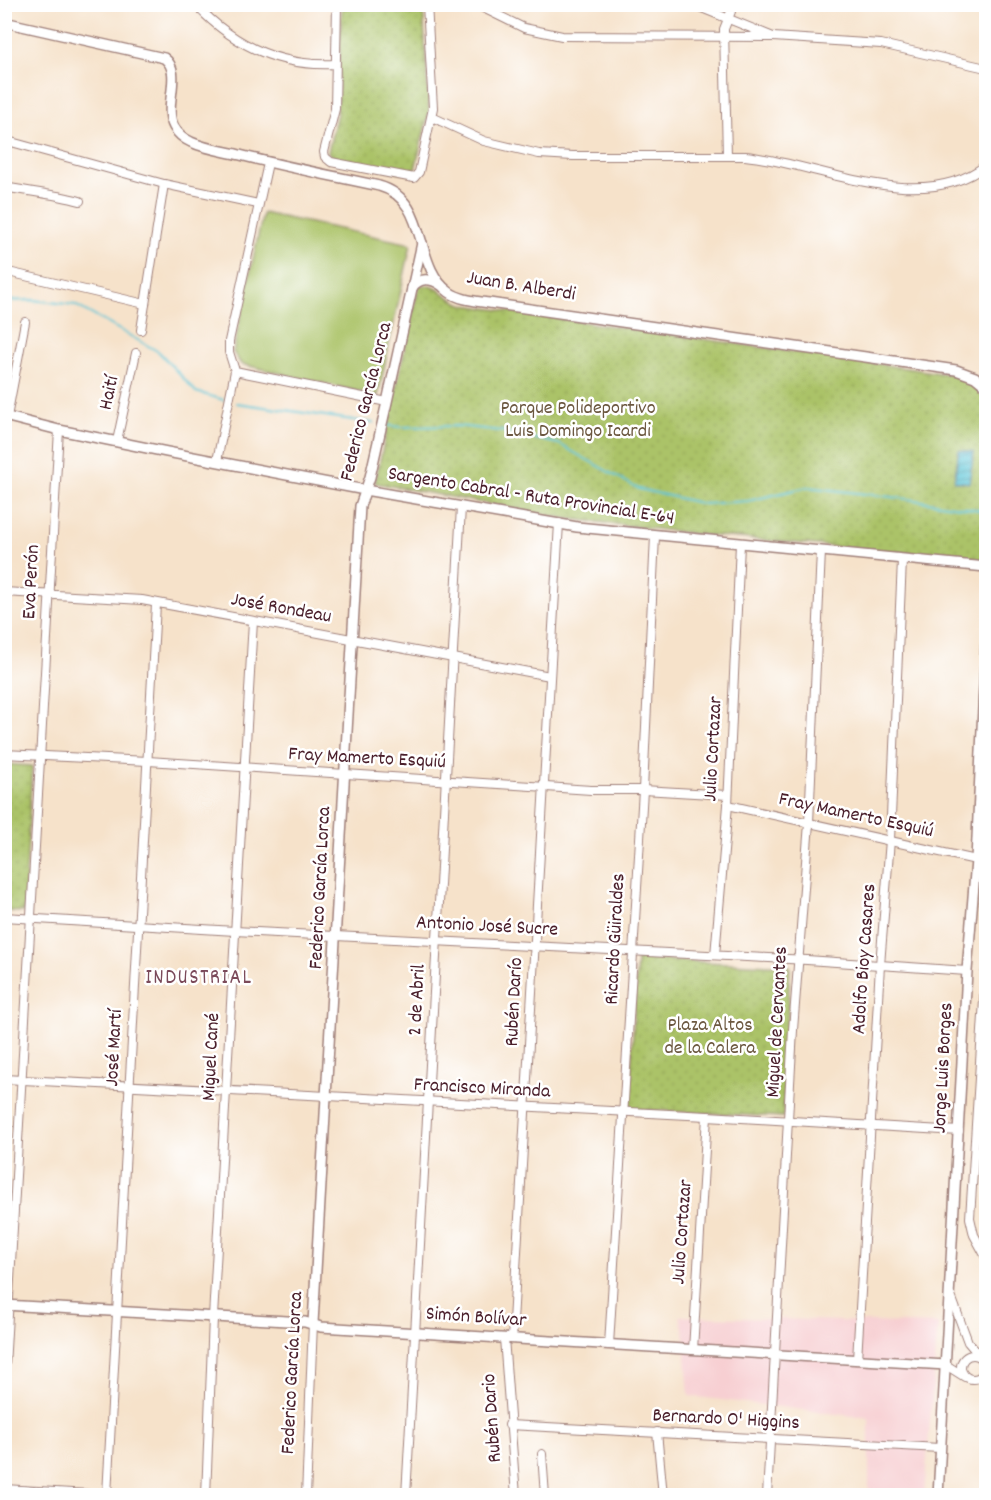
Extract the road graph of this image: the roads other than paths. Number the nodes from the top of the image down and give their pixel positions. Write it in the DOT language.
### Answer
graph roads {
  1 [pos="195,4"];
  2 [pos="337,4"];
  3 [pos="426,4"];
  4 [pos="475,4"];
  5 [pos="692,4"];
  6 [pos="734,4"];
  7 [pos="727,18"];
  8 [pos="4,22"];
  9 [pos="723,37"];
  10 [pos="773,37"];
  11 [pos="335,64"];
  12 [pos="987,68"];
  13 [pos="432,117"];
  14 [pos="4,140"];
  15 [pos="728,156"];
  16 [pos="268,163"];
  17 [pos="987,165"];
  18 [pos="164,184"];
  19 [pos="4,187"];
  20 [pos="80,201"];
  21 [pos="258,204"];
  22 [pos="422,242"];
  23 [pos="4,270"];
  24 [pos="412,288"];
  25 [pos="444,288"];
  26 [pos="145,304"];
  27 [pos="25,322"];
  28 [pos="141,330"];
  29 [pos="136,353"];
  30 [pos="236,371"];
  31 [pos="986,386"];
  32 [pos="387,402"];
  33 [pos="6,417"];
  34 [pos="58,430"];
  35 [pos="117,441"];
  36 [pos="217,461"];
  37 [pos="365,490"];
  38 [pos="461,507"];
  39 [pos="559,523"];
  40 [pos="655,536"];
  41 [pos="740,544"];
  42 [pos="821,551"];
  43 [pos="902,560"];
  44 [pos="987,567"];
  45 [pos="4,592"];
  46 [pos="48,595"];
  47 [pos="156,603"];
  48 [pos="253,621"];
  49 [pos="352,638"];
  50 [pos="987,642"];
  51 [pos="453,658"];
  52 [pos="550,676"];
  53 [pos="4,754"];
  54 [pos="39,756"];
  55 [pos="148,761"];
  56 [pos="245,768"];
  57 [pos="345,773"];
  58 [pos="446,780"];
  59 [pos="544,786"];
  60 [pos="643,790"];
  61 [pos="728,795"];
  62 [pos="728,805"];
  63 [pos="809,823"];
  64 [pos="890,840"];
  65 [pos="976,860"];
  66 [pos="4,917"];
  67 [pos="31,918"];
  68 [pos="139,924"];
  69 [pos="235,931"];
  70 [pos="336,934"];
  71 [pos="438,941"];
  72 [pos="535,947"];
  73 [pos="632,951"];
  74 [pos="715,955"];
  75 [pos="799,960"];
  76 [pos="880,965"];
  77 [pos="986,970"];
  78 [pos="967,971"];
  79 [pos="984,1068"];
  80 [pos="4,1079"];
  81 [pos="21,1080"];
  82 [pos="129,1085"];
  83 [pos="227,1091"];
  84 [pos="327,1097"];
  85 [pos="428,1103"];
  86 [pos="526,1107"];
  87 [pos="623,1112"];
  88 [pos="707,1116"];
  89 [pos="788,1120"];
  90 [pos="871,1125"];
  91 [pos="959,1131"];
  92 [pos="987,1257"];
  93 [pos="950,1294"];
  94 [pos="7,1306"];
  95 [pos="117,1311"];
  96 [pos="213,1317"];
  97 [pos="313,1323"];
  98 [pos="414,1332"];
  99 [pos="508,1339"];
  100 [pos="609,1345"];
  101 [pos="693,1350"];
  102 [pos="775,1354"];
  103 [pos="857,1360"];
  104 [pos="984,1360"];
  105 [pos="962,1363"];
  106 [pos="946,1365"];
  107 [pos="986,1372"];
  108 [pos="966,1377"];
  109 [pos="4,1384"];
  110 [pos="509,1425"];
  111 [pos="657,1432"];
  112 [pos="771,1439"];
  113 [pos="940,1448"];
  114 [pos="542,1454"];
  115 [pos="4,1490"];
  116 [pos="106,1495"];
  117 [pos="123,1496"];
  118 [pos="206,1496"];
  119 [pos="306,1496"];
  120 [pos="406,1496"];
  121 [pos="516,1496"];
  122 [pos="545,1496"];
  123 [pos="663,1496"];
  124 [pos="767,1496"];
  125 [pos="938,1496"];
  1 -- 11 [label="street"];
  2 -- 11 [label="street"];
  3 -- 13 [label="street"];
  4 -- 9 [label="street"];
  5 -- 7 [label="street"];
  6 -- 7 [label="street"];
  7 -- 9 [label="street"];
  7 -- 10 [label="street"];
  8 -- 16 [label="street, Juan B. Alberdi"];
  9 -- 10 [label="street"];
  9 -- 15 [label="street"];
  10 -- 12 [label="street"];
  11 -- 13 [label="street"];
  13 -- 15 [label="street"];
  14 -- 18 [label="street"];
  15 -- 17 [label="street"];
  16 -- 21 [label="street"];
  16 -- 22 [label="street, Juan B. Alberdi"];
  18 -- 21 [label="street"];
  18 -- 26 [label="street"];
  19 -- 20 [label="street"];
  21 -- 30 [label="street"];
  22 -- 24 [label="street, Federico García Lorca"];
  22 -- 25 [label="street, Juan B. Alberdi"];
  23 -- 26 [label="street"];
  24 -- 25 [label="street"];
  24 -- 32 [label="street, Federico García Lorca"];
  25 -- 31 [label="street, Juan B. Alberdi"];
  26 -- 28 [label="street"];
  27 -- 33 [label="street"];
  29 -- 35 [label="street, Haití"];
  30 -- 32 [label="street"];
  30 -- 36 [label="street"];
  32 -- 37 [label="street, Federico García Lorca"];
  33 -- 34 [label="street, Sargento Cabral - Ruta Provincial E-64"];
  34 -- 35 [label="street, Sargento Cabral - Ruta Provincial E-64"];
  34 -- 46 [label="street, Eva Perón"];
  35 -- 36 [label="street, Sargento Cabral - Ruta Provincial E-64"];
  36 -- 37 [label="street, Sargento Cabral - Ruta Provincial E-64"];
  37 -- 38 [label="street, Sargento Cabral - Ruta Provincial E-64"];
  37 -- 49 [label="street, Federico García Lorca"];
  38 -- 39 [label="street, Sargento Cabral - Ruta Provincial E-64"];
  38 -- 51 [label="street, 2 de Abril"];
  39 -- 40 [label="street, Sargento Cabral - Ruta Provincial E-64"];
  39 -- 52 [label="street, Rubén Darío"];
  40 -- 41 [label="street, Sargento Cabral - Ruta Provincial E-64"];
  40 -- 60 [label="street, Ricardo Güiraldes"];
  41 -- 42 [label="street, Sargento Cabral - Ruta Provincial E-64"];
  41 -- 61 [label="street, Julio Cortazar"];
  42 -- 43 [label="street, Sargento Cabral - Ruta Provincial E-64"];
  42 -- 63 [label="street, Miguel de Cervantes"];
  43 -- 44 [label="street, Sargento Cabral - Ruta Provincial E-64"];
  43 -- 64 [label="street, Adolfo Bioy Casares"];
  45 -- 46 [label="street, José Rondeau"];
  46 -- 47 [label="street, José Rondeau"];
  46 -- 54 [label="street, Eva Perón"];
  47 -- 48 [label="street, José Rondeau"];
  47 -- 55 [label="street, José Martí"];
  48 -- 49 [label="street, José Rondeau"];
  48 -- 56 [label="street, Miguel Cané"];
  49 -- 51 [label="street, José Rondeau"];
  49 -- 57 [label="street, Federico García Lorca"];
  50 -- 65 [label="street, Jorge Luis Borges"];
  51 -- 52 [label="street, José Rondeau"];
  51 -- 58 [label="street, 2 de Abril"];
  52 -- 59 [label="street, Rubén Darío"];
  53 -- 54 [label="street, Fray Mamerto Esquiú"];
  54 -- 55 [label="street, Fray Mamerto Esquiú"];
  54 -- 67 [label="street, Eva Perón"];
  55 -- 56 [label="street, Fray Mamerto Esquiú"];
  55 -- 68 [label="street, José Martí"];
  56 -- 57 [label="street, Fray Mamerto Esquiú"];
  56 -- 69 [label="street, Miguel Cané"];
  57 -- 58 [label="street, Fray Mamerto Esquiú"];
  57 -- 70 [label="street, Federico García Lorca"];
  58 -- 59 [label="street, Fray Mamerto Esquiú"];
  58 -- 71 [label="street, 2 de Abril"];
  59 -- 60 [label="street, Fray Mamerto Esquiú"];
  59 -- 72 [label="street, Rubén Darío"];
  60 -- 61 [label="street, Fray Mamerto Esquiú"];
  60 -- 73 [label="street, Ricardo Güiraldes"];
  61 -- 62 [label="street, Julio Cortazar"];
  62 -- 63 [label="street, Fray Mamerto Esquiú"];
  62 -- 74 [label="street, Julio Cortazar"];
  63 -- 64 [label="street, Fray Mamerto Esquiú"];
  63 -- 75 [label="street, Miguel de Cervantes"];
  64 -- 65 [label="street, Fray Mamerto Esquiú"];
  64 -- 76 [label="street, Adolfo Bioy Casares"];
  65 -- 78 [label="street, Jorge Luis Borges"];
  66 -- 67 [label="street, Antonio José Sucre"];
  67 -- 68 [label="street, Antonio José Sucre"];
  67 -- 81 [label="street, Eva Perón"];
  68 -- 69 [label="street, Antonio José Sucre"];
  68 -- 82 [label="street, José Martí"];
  69 -- 70 [label="street, Antonio José Sucre"];
  69 -- 83 [label="street, Miguel Cané"];
  70 -- 71 [label="street, Antonio José Sucre"];
  70 -- 84 [label="street, Federico García Lorca"];
  71 -- 72 [label="street, Antonio José Sucre"];
  71 -- 85 [label="street, 2 de Abril"];
  72 -- 73 [label="street, Antonio José Sucre"];
  72 -- 86 [label="street, Rubén Darío"];
  73 -- 74 [label="street, Antonio José Sucre"];
  73 -- 87 [label="street, Ricardo Güiraldes"];
  74 -- 75 [label="street, Antonio José Sucre"];
  75 -- 76 [label="street, Antonio José Sucre"];
  75 -- 89 [label="street, Miguel de Cervantes"];
  76 -- 78 [label="street, Antonio José Sucre"];
  76 -- 90 [label="street, Adolfo Bioy Casares"];
  77 -- 79 [label="street"];
  78 -- 91 [label="street, Jorge Luis Borges"];
  79 -- 92 [label="street"];
  80 -- 81 [label="street, Francisco Miranda"];
  81 -- 82 [label="street, Francisco Miranda"];
  81 -- 94 [label="street, Eva Perón"];
  82 -- 83 [label="street, Francisco Miranda"];
  82 -- 95 [label="street, José Martí"];
  83 -- 84 [label="street, Francisco Miranda"];
  83 -- 96 [label="street, Miguel Cané"];
  84 -- 85 [label="street, Francisco Miranda"];
  84 -- 97 [label="street, Federico García Lorca"];
  85 -- 86 [label="street, Francisco Miranda"];
  85 -- 98 [label="street, 2 de Abril"];
  86 -- 87 [label="street, Francisco Miranda"];
  86 -- 99 [label="street, Rubén Darío"];
  87 -- 88 [label="street, Francisco Miranda"];
  87 -- 100 [label="street, Ricardo Güiraldes"];
  88 -- 89 [label="street, Francisco Miranda"];
  88 -- 101 [label="street, Julio Cortazar"];
  89 -- 90 [label="street, Francisco Miranda"];
  89 -- 102 [label="street, Miguel de Cervantes"];
  90 -- 91 [label="street, Francisco Miranda"];
  90 -- 103 [label="street, Adolfo Bioy Casares"];
  91 -- 93 [label="street, Jorge Luis Borges"];
  93 -- 104 [label="street"];
  93 -- 106 [label="street, Jorge Luis Borges"];
  94 -- 95 [label="street, Simón Bolívar"];
  94 -- 109 [label="street, Eva Perón"];
  95 -- 96 [label="street, Simón Bolívar"];
  95 -- 116 [label="street, José Martí"];
  96 -- 97 [label="street, Simón Bolívar"];
  96 -- 118 [label="street, Miguel Cané"];
  97 -- 98 [label="street, Simón Bolívar"];
  97 -- 119 [label="street, Federico García Lorca"];
  98 -- 99 [label="street, Simón Bolívar"];
  98 -- 120 [label="street, 2 de Abril"];
  99 -- 100 [label="street, Simón Bolívar"];
  99 -- 110 [label="street, Rubén Dario"];
  100 -- 101 [label="street, Simón Bolívar"];
  101 -- 102 [label="street, Simón Bolívar"];
  102 -- 103 [label="street, Simón Bolívar"];
  102 -- 112 [label="street, Miguel de Cervantes"];
  103 -- 106 [label="street, Simón Bolívar"];
  104 -- 105 [label="street"];
  104 -- 107 [label="street"];
  105 -- 106 [label="street, Simón Bolívar"];
  105 -- 108 [label="street"];
  106 -- 108 [label="street, Simón Bolívar"];
  106 -- 113 [label="street, Jorge Luis Borges"];
  107 -- 108 [label="street"];
  110 -- 111 [label="street, Bernardo O' Higgins"];
  110 -- 121 [label="street, Rubén Dario"];
  111 -- 112 [label="street, Bernardo O' Higgins"];
  111 -- 123 [label="street"];
  112 -- 113 [label="street, Bernardo O' Higgins"];
  112 -- 124 [label="street, Miguel de Cervantes"];
  113 -- 125 [label="street, Jorge Luis Borges"];
  114 -- 122 [label="street"];
  115 -- 116 [label="street"];
  116 -- 117 [label="street"];
}
